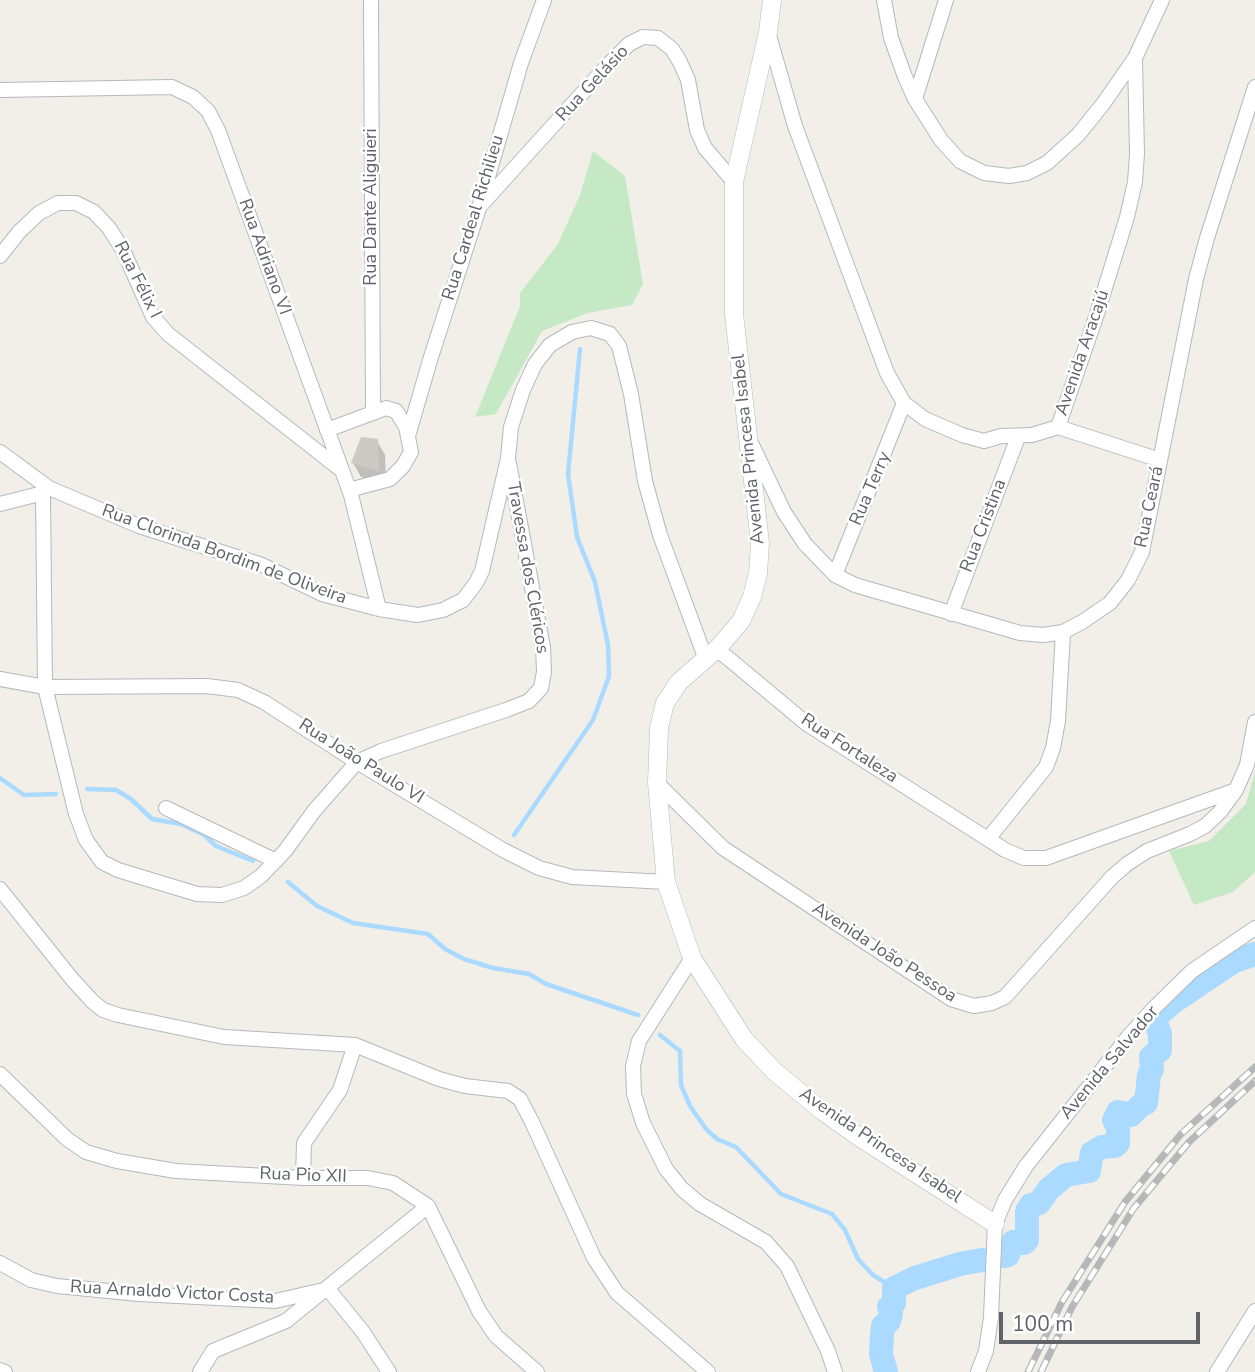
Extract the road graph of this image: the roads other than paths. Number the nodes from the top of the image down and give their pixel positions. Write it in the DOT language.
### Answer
graph roads {
  1 [pos="371,0"];
  2 [pos="544,0"];
  3 [pos="772,0"];
  4 [pos="884,0"];
  5 [pos="946,0"];
  6 [pos="1162,0"];
  7 [pos="768,33"];
  8 [pos="1135,58"];
  9 [pos="1255,87"];
  10 [pos="0,90"];
  11 [pos="915,99"];
  12 [pos="734,181"];
  13 [pos="479,208"];
  14 [pos="0,256"];
  15 [pos="904,403"];
  16 [pos="373,413"];
  17 [pos="1058,428"];
  18 [pos="327,430"];
  19 [pos="408,436"];
  20 [pos="1018,437"];
  21 [pos="750,441"];
  22 [pos="0,452"];
  23 [pos="508,458"];
  24 [pos="1160,460"];
  25 [pos="341,470"];
  26 [pos="46,490"];
  27 [pos="349,490"];
  28 [pos="0,504"];
  29 [pos="835,575"];
  30 [pos="379,610"];
  31 [pos="951,614"];
  32 [pos="1063,632"];
  33 [pos="711,653"];
  34 [pos="0,679"];
  35 [pos="45,687"];
  36 [pos="1255,722"];
  37 [pos="357,762"];
  38 [pos="657,783"];
  39 [pos="1236,790"];
  40 [pos="166,808"];
  41 [pos="988,839"];
  42 [pos="276,861"];
  43 [pos="666,883"];
  44 [pos="0,889"];
  45 [pos="1255,928"];
  46 [pos="692,958"];
  47 [pos="355,1045"];
  48 [pos="0,1074"];
  49 [pos="303,1178"];
  50 [pos="428,1206"];
  51 [pos="995,1224"];
  52 [pos="0,1263"];
  53 [pos="328,1289"];
  54 [pos="1255,1311"];
  55 [pos="200,1372"];
  56 [pos="389,1372"];
  57 [pos="537,1372"];
  58 [pos="708,1372"];
  59 [pos="835,1372"];
  60 [pos="978,1372"];
  61 [pos="1217,1372"];
  1 -- 16 [label="street, Rua Dante Aliguieri"];
  2 -- 13 [label="street, Rua Cardeal Richilieu"];
  3 -- 7 [label="street, Avenida Princesa Isabel"];
  4 -- 11 [label="street"];
  5 -- 11 [label="street"];
  6 -- 8 [label="street"];
  7 -- 12 [label="street, Avenida Princesa Isabel"];
  7 -- 15 [label="street, Avenida Aracajú"];
  8 -- 11 [label="street"];
  8 -- 17 [label="street, Avenida Aracajú"];
  9 -- 24 [label="street, Rua Ceará"];
  10 -- 18 [label="street, Rua Adriano VI"];
  12 -- 13 [label="street, Rua Gelásio"];
  12 -- 21 [label="street, Avenida Princesa Isabel"];
  13 -- 19 [label="street, Rua Cardeal Richilieu"];
  14 -- 25 [label="street, Rua Félix I"];
  15 -- 20 [label="street, Avenida Aracajú"];
  15 -- 29 [label="street, Rua Terry"];
  16 -- 18 [label="street"];
  16 -- 19 [label="street"];
  17 -- 20 [label="street, Avenida Aracajú"];
  17 -- 24 [label="street"];
  18 -- 25 [label="street, Rua Adriano VI"];
  19 -- 27 [label="street"];
  20 -- 31 [label="street, Rua Cristina"];
  21 -- 29 [label="street, Rua Ceará"];
  21 -- 33 [label="street, Avenida Princesa Isabel"];
  22 -- 26 [label="street, Rua Clorinda Bordim de Oliveira"];
  23 -- 30 [label="street"];
  23 -- 33 [label="street"];
  23 -- 37 [label="street, Travessa dos Cléricos"];
  24 -- 32 [label="street, Rua Ceará"];
  25 -- 27 [label="street, Rua Adriano VI"];
  26 -- 28 [label="street"];
  26 -- 30 [label="street, Rua Clorinda Bordim de Oliveira"];
  26 -- 35 [label="street"];
  27 -- 30 [label="street, Rua Adriano VI"];
  29 -- 31 [label="street, Rua Ceará"];
  31 -- 32 [label="street, Rua Ceará"];
  32 -- 41 [label="street"];
  33 -- 38 [label="street, Avenida Princesa Isabel"];
  33 -- 41 [label="street, Rua Fortaleza"];
  34 -- 35 [label="street, Rua João Paulo VI"];
  35 -- 37 [label="street, Rua João Paulo VI"];
  35 -- 42 [label="street"];
  36 -- 39 [label="street, Avenida João Pessoa"];
  37 -- 42 [label="street"];
  37 -- 43 [label="street, Rua João Paulo VI"];
  38 -- 39 [label="street, Avenida João Pessoa"];
  38 -- 43 [label="street, Avenida Princesa Isabel"];
  39 -- 41 [label="street, Rua Fortaleza"];
  40 -- 42 [label="street"];
  43 -- 46 [label="street, Avenida Princesa Isabel"];
  44 -- 47 [label="street"];
  45 -- 51 [label="street, Avenida Salvador"];
  46 -- 51 [label="street, Avenida Princesa Isabel"];
  46 -- 59 [label="street"];
  47 -- 49 [label="street"];
  47 -- 58 [label="street"];
  48 -- 49 [label="street, Rua Pio XII"];
  49 -- 50 [label="street, Rua Pio XII"];
  50 -- 53 [label="street"];
  50 -- 57 [label="street"];
  51 -- 60 [label="street"];
  52 -- 53 [label="street, Rua Arnaldo Victor Costa"];
  53 -- 55 [label="street"];
  53 -- 56 [label="street"];
  54 -- 61 [label="street"];
}
